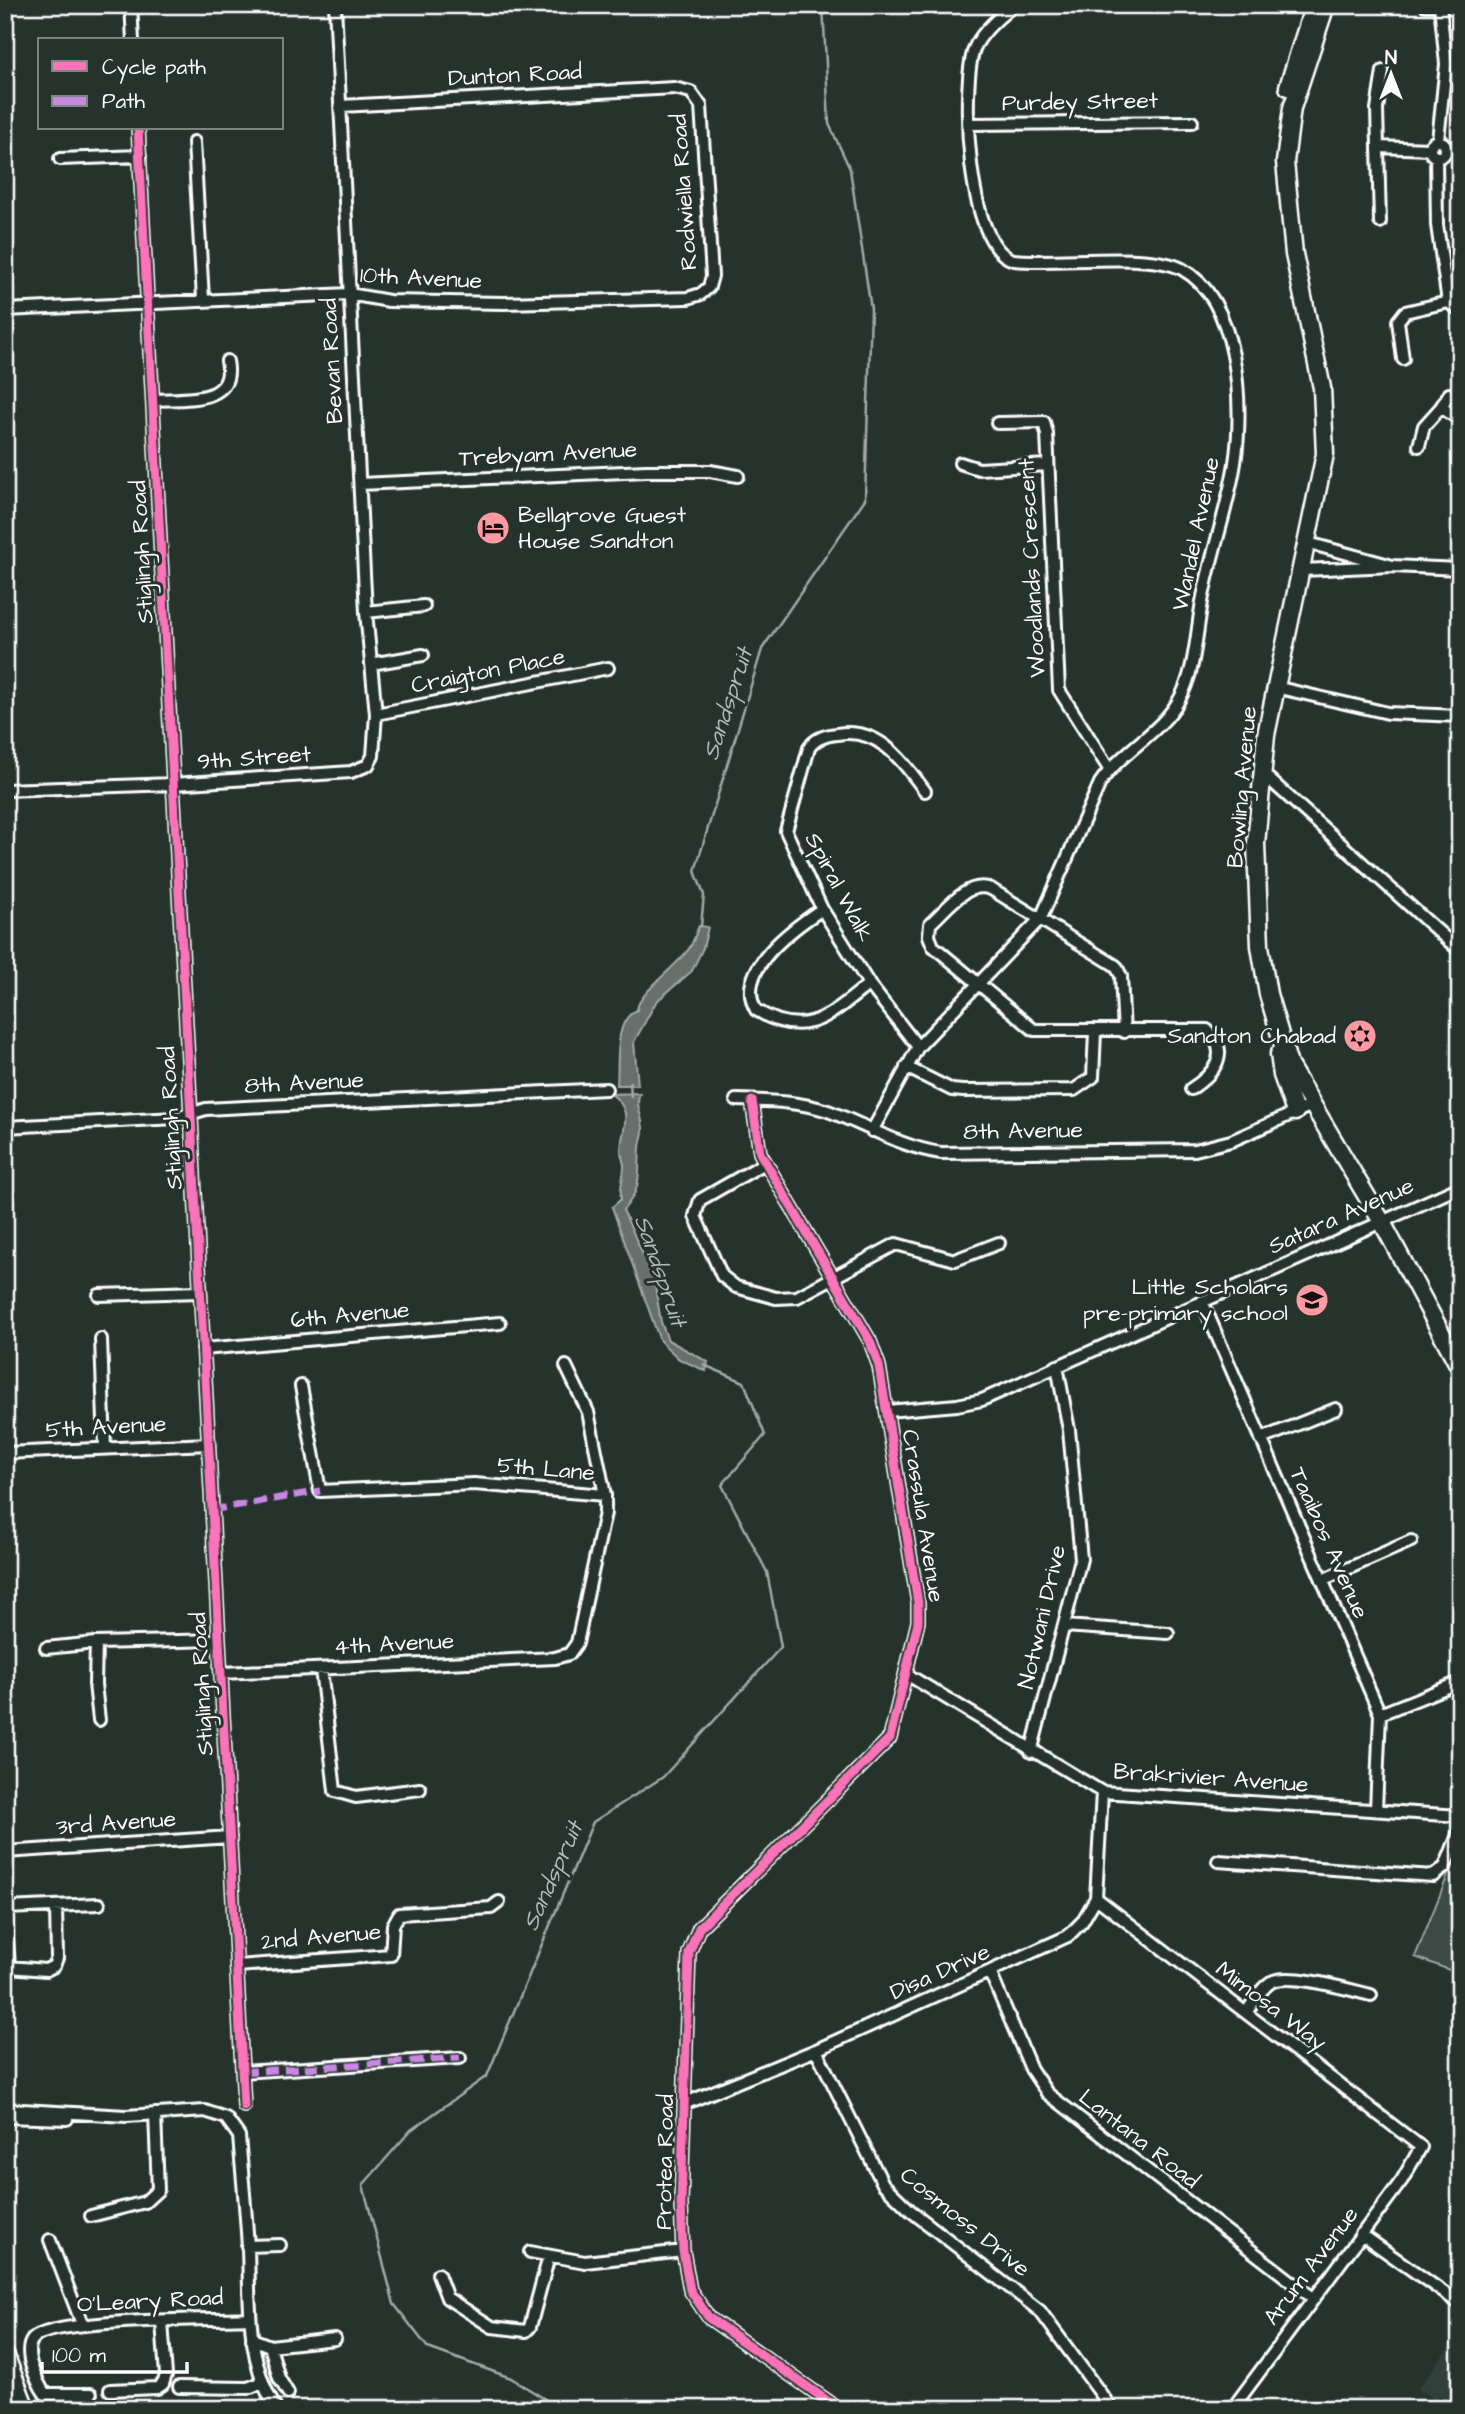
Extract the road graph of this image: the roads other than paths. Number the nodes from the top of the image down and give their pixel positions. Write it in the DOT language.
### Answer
graph roads {
  1 [pos="131,5"];
  2 [pos="335,5"];
  3 [pos="1014,5"];
  4 [pos="1314,5"];
  5 [pos="1325,5"];
  6 [pos="1424,5"];
  7 [pos="1439,5"];
  8 [pos="133,38"];
  9 [pos="1383,71"];
  10 [pos="691,92"];
  11 [pos="341,106"];
  12 [pos="1192,121"];
  13 [pos="969,124"];
  14 [pos="138,130"];
  15 [pos="194,142"];
  16 [pos="1443,145"];
  17 [pos="1378,146"];
  18 [pos="1460,149"];
  19 [pos="1433,153"];
  20 [pos="140,156"];
  21 [pos="60,159"];
  22 [pos="1380,222"];
  23 [pos="1294,254"];
  24 [pos="707,290"];
  25 [pos="349,294"];
  26 [pos="203,299"];
  27 [pos="149,302"];
  28 [pos="1448,302"];
  29 [pos="5,310"];
  30 [pos="1460,310"];
  31 [pos="1403,359"];
  32 [pos="228,361"];
  33 [pos="1449,394"];
  34 [pos="154,400"];
  35 [pos="1441,407"];
  36 [pos="1460,420"];
  37 [pos="997,423"];
  38 [pos="1419,446"];
  39 [pos="960,463"];
  40 [pos="1048,465"];
  41 [pos="738,475"];
  42 [pos="360,484"];
  43 [pos="1308,543"];
  44 [pos="1392,566"];
  45 [pos="1460,569"];
  46 [pos="1302,570"];
  47 [pos="424,606"];
  48 [pos="366,612"];
  49 [pos="423,655"];
  50 [pos="371,664"];
  51 [pos="608,668"];
  52 [pos="1275,687"];
  53 [pos="376,714"];
  54 [pos="1460,716"];
  55 [pos="1109,769"];
  56 [pos="1261,772"];
  57 [pos="173,784"];
  58 [pos="5,790"];
  59 [pos="925,791"];
  60 [pos="822,909"];
  61 [pos="1041,918"];
  62 [pos="1457,945"];
  63 [pos="869,984"];
  64 [pos="978,984"];
  65 [pos="1124,1031"];
  66 [pos="1095,1032"];
  67 [pos="1278,1035"];
  68 [pos="918,1047"];
  69 [pos="906,1067"];
  70 [pos="606,1089"];
  71 [pos="1191,1089"];
  72 [pos="736,1100"];
  73 [pos="752,1101"];
  74 [pos="1312,1105"];
  75 [pos="1295,1112"];
  76 [pos="191,1114"];
  77 [pos="5,1127"];
  78 [pos="872,1131"];
  79 [pos="765,1163"];
  80 [pos="1460,1187"];
  81 [pos="1382,1222"];
  82 [pos="999,1243"];
  83 [pos="834,1279"];
  84 [pos="200,1292"];
  85 [pos="99,1295"];
  86 [pos="1202,1301"];
  87 [pos="500,1324"];
  88 [pos="101,1339"];
  89 [pos="203,1349"];
  90 [pos="566,1366"];
  91 [pos="1057,1366"];
  92 [pos="1460,1368"];
  93 [pos="301,1386"];
  94 [pos="1336,1409"];
  95 [pos="887,1411"];
  96 [pos="1261,1439"];
  97 [pos="209,1444"];
  98 [pos="105,1448"];
  99 [pos="5,1453"];
  100 [pos="605,1495"];
  101 [pos="1411,1541"];
  102 [pos="1322,1580"];
  103 [pos="1064,1626"];
  104 [pos="1168,1633"];
  105 [pos="219,1640"];
  106 [pos="96,1643"];
  107 [pos="46,1648"];
  108 [pos="569,1654"];
  109 [pos="321,1669"];
  110 [pos="222,1673"];
  111 [pos="908,1675"];
  112 [pos="1460,1682"];
  113 [pos="1380,1714"];
  114 [pos="99,1720"];
  115 [pos="1031,1752"];
  116 [pos="420,1789"];
  117 [pos="1102,1792"];
  118 [pos="1376,1810"];
  119 [pos="1460,1816"];
  120 [pos="1460,1830"];
  121 [pos="230,1837"];
  122 [pos="5,1852"];
  123 [pos="1218,1861"];
  124 [pos="1096,1898"];
  125 [pos="499,1902"];
  126 [pos="99,1905"];
  127 [pos="56,1906"];
  128 [pos="5,1908"];
  129 [pos="699,1928"];
  130 [pos="237,1966"];
  131 [pos="990,1972"];
  132 [pos="1371,1995"];
  133 [pos="1246,2013"];
  134 [pos="816,2050"];
  135 [pos="460,2059"];
  136 [pos="242,2072"];
  137 [pos="686,2103"];
  138 [pos="244,2106"];
  139 [pos="5,2109"];
  140 [pos="155,2114"];
  141 [pos="126,2116"];
  142 [pos="5,2117"];
  143 [pos="1421,2147"];
  144 [pos="91,2216"];
  145 [pos="1361,2234"];
  146 [pos="50,2240"];
  147 [pos="280,2245"];
  148 [pos="247,2246"];
  149 [pos="683,2250"];
  150 [pos="530,2252"];
  151 [pos="549,2256"];
  152 [pos="438,2274"];
  153 [pos="1312,2298"];
  154 [pos="1460,2304"];
  155 [pos="250,2318"];
  156 [pos="162,2322"];
  157 [pos="82,2324"];
  158 [pos="252,2339"];
  159 [pos="335,2339"];
  160 [pos="270,2346"];
  161 [pos="5,2357"];
  162 [pos="5,2378"];
  163 [pos="261,2383"];
  164 [pos="179,2387"];
  165 [pos="110,2390"];
  166 [pos="288,2393"];
  167 [pos="90,2395"];
  168 [pos="19,2409"];
  169 [pos="25,2409"];
  170 [pos="276,2409"];
  171 [pos="839,2409"];
  172 [pos="1112,2409"];
  173 [pos="1232,2409"];
  1 -- 8 [label="street"];
  2 -- 11 [label="street, Bevan Road"];
  3 -- 13 [label="street, Wandel Avenue"];
  4 -- 23 [label="main road, Bowling Avenue"];
  5 -- 23 [label="main road, Bowling Avenue"];
  6 -- 7 [label="street"];
  7 -- 16 [label="street"];
  9 -- 17 [label="street"];
  10 -- 11 [label="street, Dunton Road"];
  10 -- 24 [label="street, Rodwiella Road"];
  11 -- 25 [label="street, Bevan Road"];
  12 -- 13 [label="street, Purdey Street"];
  13 -- 55 [label="street, Wandel Avenue"];
  14 -- 20 [label="street, Stiglingh Road"];
  15 -- 26 [label="street"];
  16 -- 18 [label="street"];
  16 -- 19 [label="street"];
  17 -- 19 [label="street"];
  17 -- 22 [label="street"];
  19 -- 28 [label="street"];
  20 -- 21 [label="street"];
  20 -- 27 [label="street, Stiglingh Road"];
  23 -- 43 [label="main road, Bowling Avenue"];
  24 -- 25 [label="street, 10th Avenue"];
  25 -- 26 [label="street, 10th Avenue"];
  25 -- 42 [label="street, Bevan Road"];
  26 -- 27 [label="street, 10th Avenue"];
  27 -- 29 [label="street, 10th Avenue"];
  27 -- 34 [label="street, Stiglingh Road"];
  28 -- 30 [label="street"];
  28 -- 31 [label="street"];
  32 -- 34 [label="street"];
  33 -- 35 [label="street"];
  34 -- 57 [label="street, Stiglingh Road"];
  35 -- 36 [label="street"];
  35 -- 38 [label="street"];
  37 -- 40 [label="street, Woodlands Crescent"];
  39 -- 40 [label="street"];
  40 -- 55 [label="street, Woodlands Crescent"];
  41 -- 42 [label="street, Trebyam Avenue"];
  42 -- 48 [label="street, Bevan Road"];
  43 -- 44 [label="street"];
  43 -- 46 [label="main road, Bowling Avenue"];
  44 -- 45 [label="street"];
  44 -- 46 [label="street"];
  46 -- 52 [label="main road, Bowling Avenue"];
  47 -- 48 [label="street"];
  48 -- 50 [label="street, Bevan Road"];
  49 -- 50 [label="street"];
  50 -- 53 [label="street, Bevan Road"];
  51 -- 53 [label="street, Craigton Place"];
  52 -- 54 [label="street"];
  52 -- 56 [label="main road, Bowling Avenue"];
  53 -- 57 [label="street, 9th Street"];
  55 -- 61 [label="street, Wandel Avenue"];
  56 -- 62 [label="street"];
  56 -- 67 [label="main road, Bowling Avenue"];
  57 -- 58 [label="street, 9th Street"];
  57 -- 76 [label="street, Stiglingh Road"];
  59 -- 60 [label="street, Spiral Walk"];
  60 -- 63 [label="street, Spiral Walk"];
  60 -- 63 [label="street"];
  61 -- 64 [label="street, Wandel Avenue"];
  61 -- 64 [label="street"];
  61 -- 65 [label="street"];
  63 -- 68 [label="street, Spiral Walk"];
  64 -- 66 [label="street"];
  64 -- 68 [label="street, Wandel Avenue"];
  65 -- 66 [label="street"];
  65 -- 71 [label="street"];
  66 -- 69 [label="street"];
  67 -- 74 [label="main road, Bowling Avenue"];
  67 -- 75 [label="main road"];
  68 -- 69 [label="street, Wandel Avenue"];
  69 -- 78 [label="street, Wandel Avenue"];
  70 -- 76 [label="street, 8th Avenue"];
  72 -- 73 [label="street, 8th Avenue"];
  73 -- 78 [label="street, 8th Avenue"];
  73 -- 79 [label="street, Crassula Avenue"];
  74 -- 75 [label="street, 8th Avenue"];
  74 -- 81 [label="main road, Bowling Avenue"];
  75 -- 78 [label="street, 8th Avenue"];
  76 -- 77 [label="street, 8th Avenue"];
  76 -- 84 [label="street, Stiglingh Road"];
  79 -- 83 [label="street, Crassula Avenue"];
  79 -- 83 [label="street"];
  80 -- 81 [label="street, Satara Avenue"];
  81 -- 86 [label="street, Satara Avenue"];
  81 -- 92 [label="main road, Bowling Avenue"];
  82 -- 83 [label="street"];
  83 -- 95 [label="street, Crassula Avenue"];
  84 -- 85 [label="street"];
  84 -- 89 [label="street, Stiglingh Road"];
  86 -- 91 [label="street, Satara Avenue"];
  86 -- 96 [label="street, Taaibos Avenue"];
  87 -- 89 [label="street, 6th Avenue"];
  88 -- 98 [label="street"];
  89 -- 97 [label="street, Stiglingh Road"];
  90 -- 100 [label="street"];
  91 -- 95 [label="street, Satara Avenue"];
  91 -- 103 [label="street, Notwani Drive"];
  93 -- 100 [label="street, 5th Lane"];
  94 -- 96 [label="street"];
  95 -- 111 [label="street, Crassula Avenue"];
  96 -- 102 [label="street, Taaibos Avenue"];
  97 -- 98 [label="street, 5th Avenue"];
  97 -- 105 [label="street, Stiglingh Road"];
  98 -- 99 [label="street, 5th Avenue"];
  100 -- 108 [label="street, 5th Lane"];
  101 -- 102 [label="street"];
  102 -- 113 [label="street, Taaibos Avenue"];
  103 -- 104 [label="street"];
  103 -- 115 [label="street, Notwani Drive"];
  105 -- 106 [label="street"];
  105 -- 110 [label="street, Stiglingh Road"];
  106 -- 107 [label="street"];
  106 -- 114 [label="street"];
  108 -- 109 [label="street, 4th Avenue"];
  109 -- 110 [label="street, 4th Avenue"];
  109 -- 116 [label="street"];
  110 -- 121 [label="street, Stiglingh Road"];
  111 -- 115 [label="street, Brakrivier Avenue"];
  111 -- 129 [label="street, Crassula Avenue"];
  112 -- 113 [label="street"];
  113 -- 118 [label="street, Taaibos Avenue"];
  115 -- 117 [label="street, Brakrivier Avenue"];
  117 -- 118 [label="street, Brakrivier Avenue"];
  117 -- 124 [label="street"];
  118 -- 119 [label="street, Brakrivier Avenue"];
  120 -- 123 [label="street"];
  121 -- 122 [label="street, 3rd Avenue"];
  121 -- 130 [label="street, Stiglingh Road"];
  124 -- 131 [label="street, Disa Drive"];
  124 -- 133 [label="street, Mimosa Way"];
  125 -- 130 [label="street, 2nd Avenue"];
  126 -- 127 [label="street"];
  127 -- 128 [label="street"];
  127 -- 128 [label="street"];
  129 -- 137 [label="street, Protea Road"];
  130 -- 136 [label="street, Stiglingh Road"];
  131 -- 134 [label="street, Disa Drive"];
  131 -- 153 [label="street, Lantana Road"];
  132 -- 133 [label="street"];
  133 -- 143 [label="street, Mimosa Way"];
  134 -- 137 [label="street, Disa Drive"];
  134 -- 172 [label="street, Cosmoss Drive"];
  135 -- 136 [label="street"];
  136 -- 138 [label="street, Stiglingh Road"];
  137 -- 149 [label="street, Protea Road"];
  139 -- 141 [label="street"];
  140 -- 141 [label="street"];
  140 -- 144 [label="street"];
  140 -- 148 [label="street"];
  141 -- 142 [label="street"];
  143 -- 145 [label="street, Arum Avenue"];
  145 -- 153 [label="street, Arum Avenue"];
  145 -- 154 [label="street"];
  146 -- 157 [label="street"];
  147 -- 148 [label="street"];
  148 -- 155 [label="street"];
  149 -- 151 [label="street"];
  149 -- 171 [label="street, Protea Road"];
  150 -- 151 [label="street"];
  151 -- 152 [label="street"];
  153 -- 173 [label="street, Arum Avenue"];
  155 -- 156 [label="street, O'Leary Road"];
  155 -- 158 [label="street"];
  156 -- 157 [label="street, O'Leary Road"];
  156 -- 165 [label="street"];
  157 -- 167 [label="street, O'Leary Road"];
  158 -- 160 [label="street"];
  158 -- 163 [label="street"];
  159 -- 160 [label="street"];
  160 -- 166 [label="street"];
  161 -- 169 [label="main road"];
  162 -- 168 [label="main road"];
  163 -- 164 [label="street"];
  163 -- 170 [label="street"];
}
